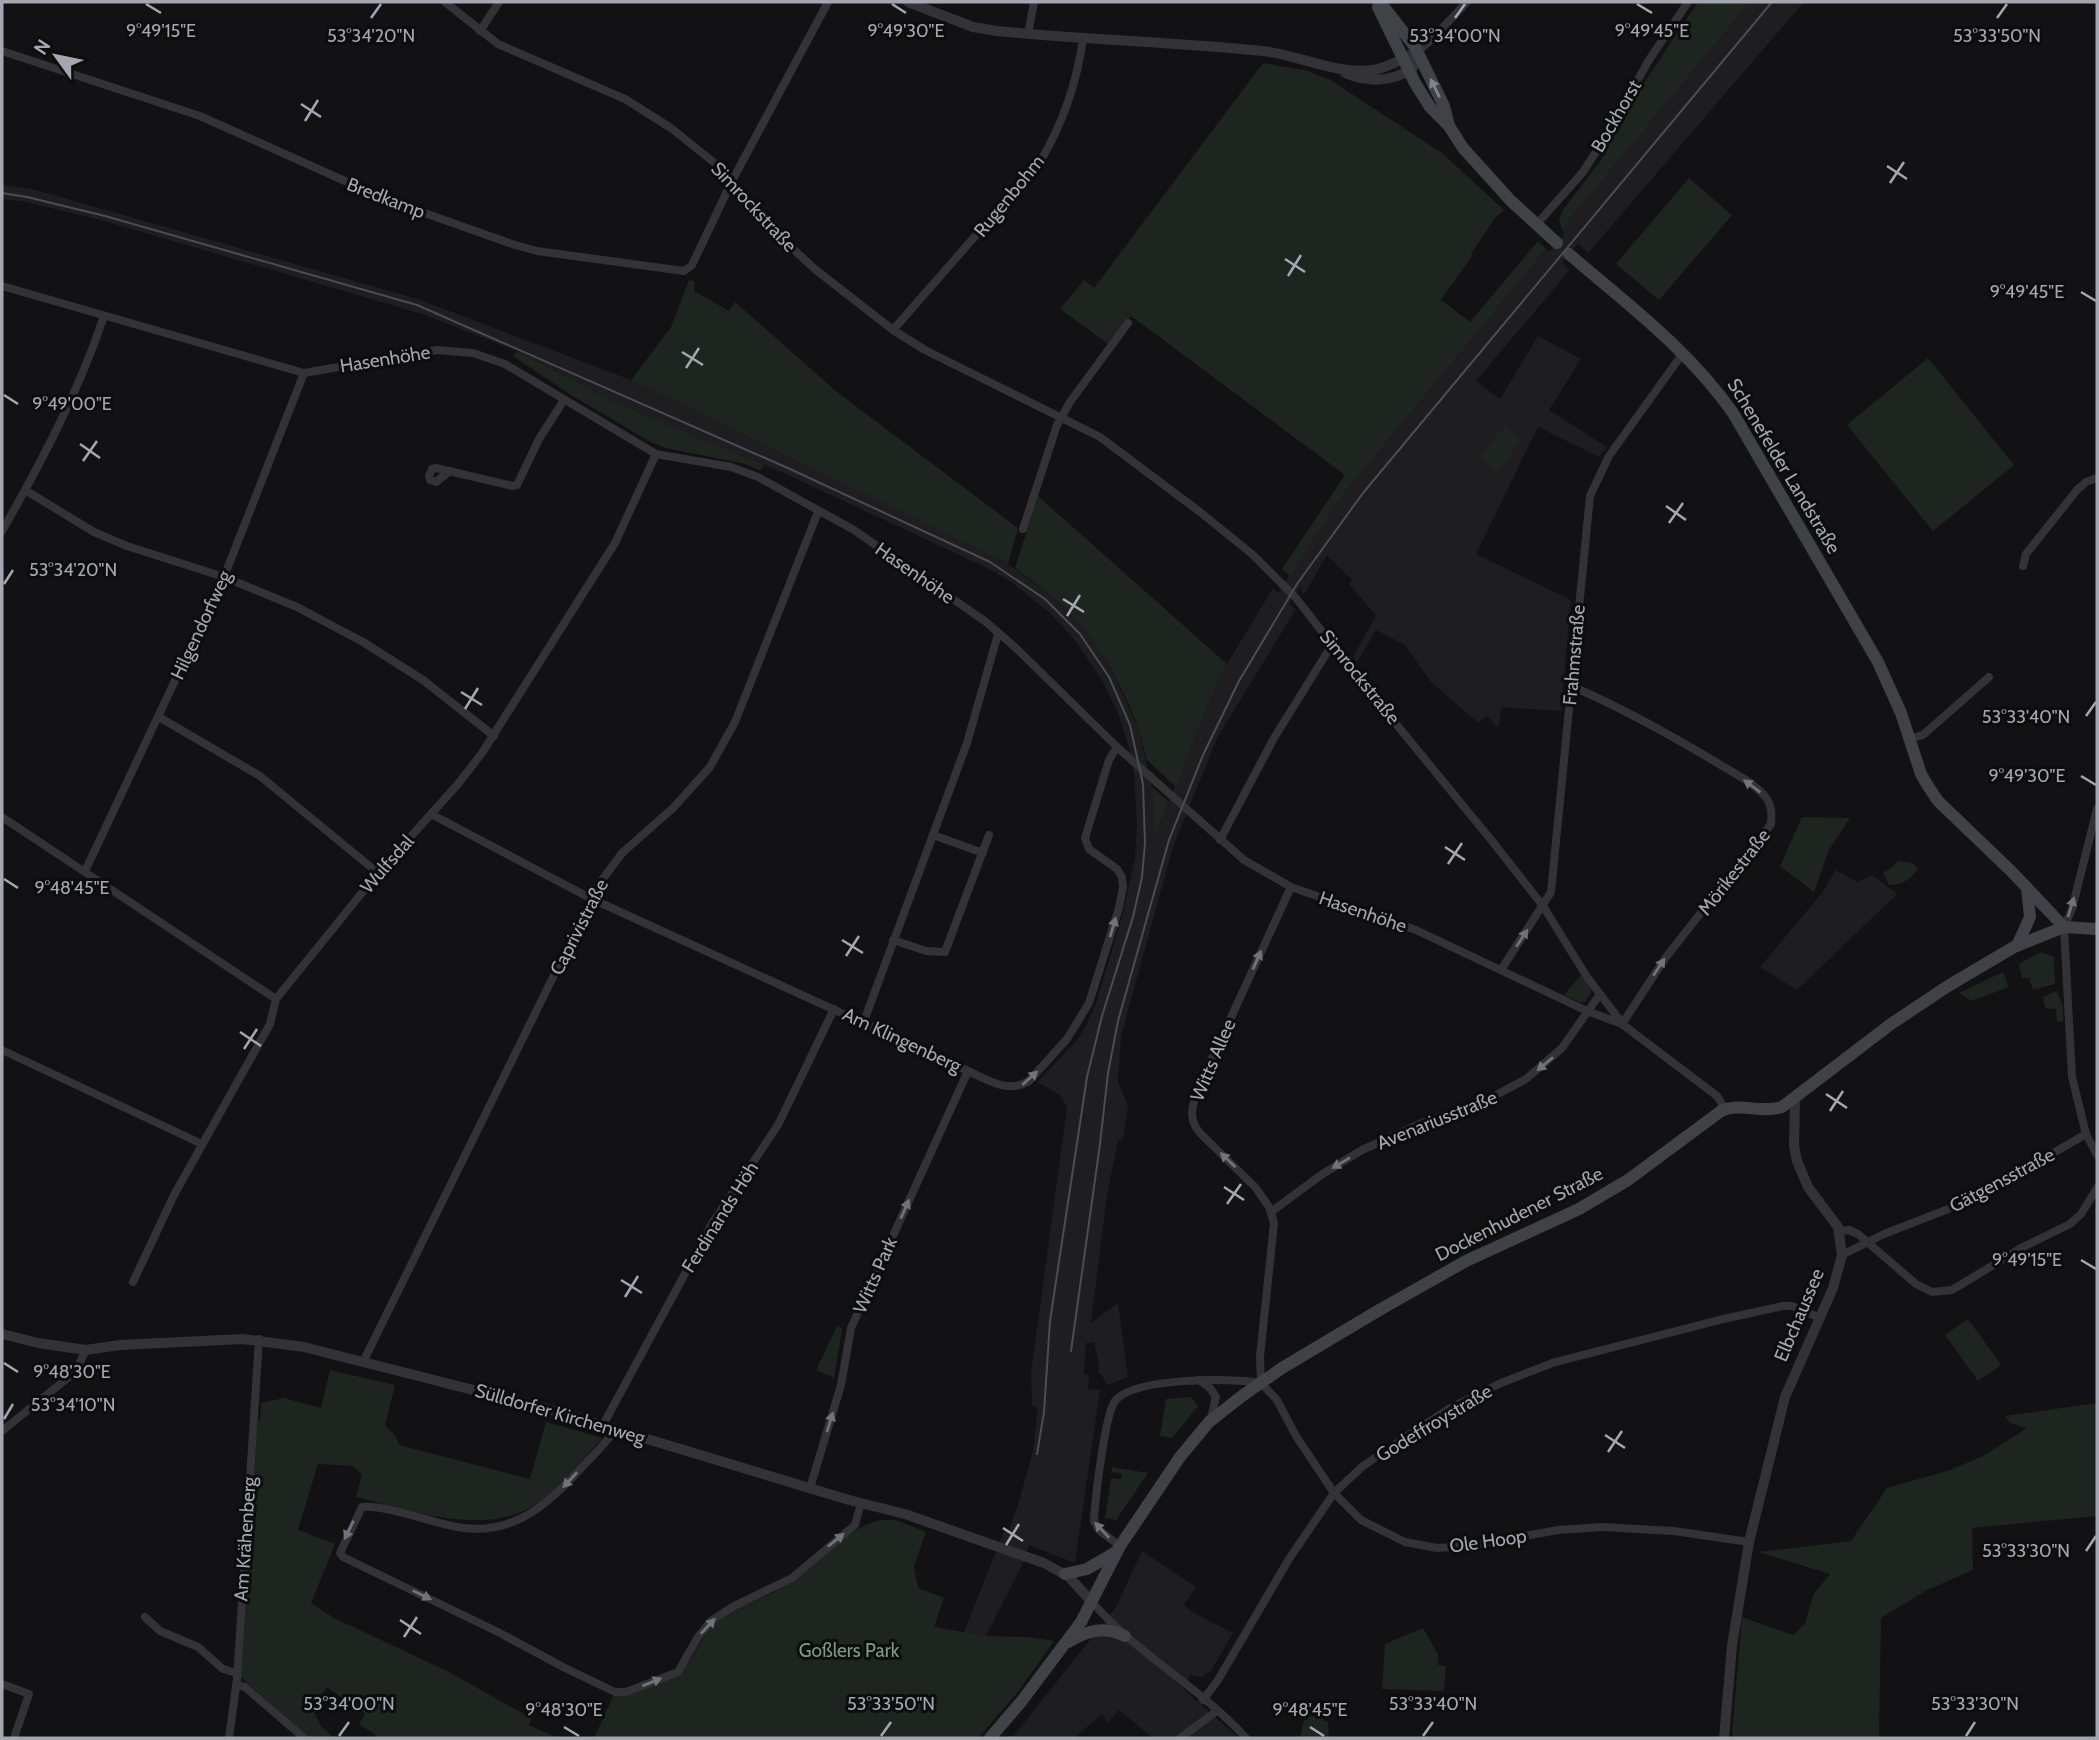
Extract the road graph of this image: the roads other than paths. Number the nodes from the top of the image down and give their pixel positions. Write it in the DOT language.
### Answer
graph roads {
  1 [pos="444,2"];
  2 [pos="499,2"];
  3 [pos="828,2"];
  4 [pos="908,2"];
  5 [pos="1034,2"];
  6 [pos="1378,2"];
  7 [pos="1467,2"];
  8 [pos="1688,2"];
  9 [pos="480,31"];
  10 [pos="1028,34"];
  11 [pos="1083,38"];
  12 [pos="2,51"];
  13 [pos="1417,52"];
  14 [pos="1404,58"];
  15 [pos="1327,66"];
  16 [pos="1409,70"];
  17 [pos="1449,126"];
  18 [pos="732,181"];
  19 [pos="1536,225"];
  20 [pos="1557,243"];
  21 [pos="1569,254"];
  22 [pos="2,286"];
  23 [pos="104,316"];
  24 [pos="1128,323"];
  25 [pos="893,330"];
  26 [pos="1683,353"];
  27 [pos="304,373"];
  28 [pos="564,400"];
  29 [pos="1061,417"];
  30 [pos="656,454"];
  31 [pos="450,471"];
  32 [pos="2097,478"];
  33 [pos="25,490"];
  34 [pos="818,512"];
  35 [pos="1023,529"];
  36 [pos="2,531"];
  37 [pos="2023,566"];
  38 [pos="224,577"];
  39 [pos="999,634"];
  40 [pos="1333,643"];
  41 [pos="1989,677"];
  42 [pos="1571,686"];
  43 [pos="159,717"];
  44 [pos="494,736"];
  45 [pos="1909,739"];
  46 [pos="1116,747"];
  47 [pos="2097,808"];
  48 [pos="431,814"];
  49 [pos="2,817"];
  50 [pos="933,835"];
  51 [pos="989,835"];
  52 [pos="1220,841"];
  53 [pos="983,853"];
  54 [pos="85,871"];
  55 [pos="378,873"];
  56 [pos="1291,887"];
  57 [pos="2027,887"];
  58 [pos="592,899"];
  59 [pos="1543,906"];
  60 [pos="2064,927"];
  61 [pos="2097,929"];
  62 [pos="893,940"];
  63 [pos="2017,946"];
  64 [pos="1501,970"];
  65 [pos="1600,994"];
  66 [pos="276,999"];
  67 [pos="834,1009"];
  68 [pos="1587,1011"];
  69 [pos="864,1021"];
  70 [pos="1622,1024"];
  71 [pos="2,1050"];
  72 [pos="968,1071"];
  73 [pos="1796,1099"];
  74 [pos="1725,1109"];
  75 [pos="2086,1134"];
  76 [pos="202,1144"];
  77 [pos="2097,1155"];
  78 [pos="2097,1188"];
  79 [pos="1271,1212"];
  80 [pos="1840,1231"];
  81 [pos="1868,1243"];
  82 [pos="1842,1255"];
  83 [pos="133,1282"];
  84 [pos="1819,1318"];
  85 [pos="2,1334"];
  86 [pos="259,1339"];
  87 [pos="86,1350"];
  88 [pos="363,1362"];
  89 [pos="1199,1380"];
  90 [pos="1261,1382"];
  91 [pos="1209,1422"];
  92 [pos="609,1427"];
  93 [pos="2,1431"];
  94 [pos="810,1488"];
  95 [pos="1334,1493"];
  96 [pos="861,1503"];
  97 [pos="1749,1542"];
  98 [pos="1118,1549"];
  99 [pos="1065,1574"];
  100 [pos="1092,1602"];
  101 [pos="145,1617"];
  102 [pos="1125,1636"];
  103 [pos="1065,1644"];
  104 [pos="237,1673"];
  105 [pos="2,1684"];
  106 [pos="236,1685"];
  107 [pos="1203,1699"];
  108 [pos="1217,1711"];
  109 [pos="14,1738"];
  110 [pos="229,1738"];
  111 [pos="304,1738"];
  112 [pos="990,1738"];
  113 [pos="1180,1738"];
  114 [pos="1246,1738"];
  115 [pos="1724,1738"];
  1 -- 9 [label="street, Simrockstraße"];
  2 -- 9 [label="street"];
  3 -- 18 [label="street"];
  4 -- 10 [label="street"];
  5 -- 10 [label="street"];
  6 -- 13 [label="main road"];
  6 -- 14 [label="main road"];
  7 -- 13 [label="street"];
  8 -- 19 [label="street, Bockhorst"];
  9 -- 18 [label="street, Simrockstraße"];
  10 -- 11 [label="street"];
  11 -- 15 [label="street"];
  11 -- 25 [label="street, Rugenbohm"];
  12 -- 18 [label="street, Bredkamp"];
  13 -- 14 [label="street"];
  13 -- 16 [label="street"];
  17 -- 13 [label="main road, one-way"];
  14 -- 15 [label="street"];
  14 -- 16 [label="main road"];
  15 -- 16 [label="street"];
  16 -- 17 [label="main road"];
  17 -- 19 [label="main road"];
  18 -- 25 [label="street, Simrockstraße"];
  19 -- 20 [label="main road"];
  21 -- 26 [label="main road, Schenefelder Landstraße"];
  22 -- 23 [label="street, Hasenhöhe"];
  23 -- 27 [label="street, Hasenhöhe"];
  23 -- 33 [label="street"];
  24 -- 29 [label="street"];
  25 -- 29 [label="street, Simrockstraße"];
  26 -- 42 [label="street, Frahmstraße"];
  26 -- 45 [label="main road, Schenefelder Landstraße"];
  27 -- 28 [label="street, Hasenhöhe"];
  27 -- 38 [label="street, Hilgendorfweg"];
  28 -- 30 [label="street, Hasenhöhe"];
  28 -- 31 [label="street"];
  29 -- 35 [label="street"];
  29 -- 40 [label="street, Simrockstraße"];
  30 -- 34 [label="street, Hasenhöhe"];
  30 -- 44 [label="street, Wulfsdal"];
  32 -- 37 [label="street"];
  33 -- 36 [label="street"];
  33 -- 38 [label="street"];
  34 -- 39 [label="street, Hasenhöhe"];
  34 -- 58 [label="street, Caprivistraße"];
  38 -- 43 [label="street, Hilgendorfweg"];
  38 -- 44 [label="street"];
  39 -- 46 [label="street, Hasenhöhe"];
  39 -- 50 [label="street"];
  40 -- 52 [label="street"];
  40 -- 59 [label="street, Simrockstraße"];
  41 -- 45 [label="street"];
  42 -- 59 [label="street, Frahmstraße"];
  70 -- 42 [label="street, Mörikestraße, one-way"];
  43 -- 54 [label="street, Hilgendorfweg"];
  43 -- 55 [label="street"];
  44 -- 48 [label="street, Wulfsdal"];
  45 -- 57 [label="main road, Schenefelder Landstraße"];
  46 -- 52 [label="street, Hasenhöhe"];
  72 -- 46 [label="street, Am Klingenberg, one-way"];
  60 -- 47 [label="street, one-way"];
  48 -- 55 [label="street, Wulfsdal"];
  48 -- 58 [label="street, Am Klingenberg"];
  49 -- 54 [label="street"];
  50 -- 53 [label="street"];
  50 -- 62 [label="street"];
  51 -- 53 [label="street"];
  52 -- 56 [label="street, Hasenhöhe"];
  53 -- 62 [label="street"];
  54 -- 66 [label="street"];
  55 -- 66 [label="street, Wulfsdal"];
  56 -- 64 [label="street, Hasenhöhe"];
  79 -- 56 [label="street, Witts Allee, one-way"];
  57 -- 60 [label="main road, Schenefelder Landstraße"];
  57 -- 63 [label="main road"];
  58 -- 67 [label="street, Am Klingenberg"];
  58 -- 88 [label="street, Caprivistraße"];
  64 -- 59 [label="street, Frahmstraße, one-way"];
  59 -- 65 [label="street, Simrockstraße"];
  60 -- 61 [label="main road"];
  60 -- 63 [label="main road"];
  60 -- 75 [label="street"];
  62 -- 69 [label="street"];
  63 -- 73 [label="main road"];
  64 -- 68 [label="street, Hasenhöhe"];
  65 -- 68 [label="street"];
  65 -- 70 [label="street, Simrockstraße"];
  66 -- 76 [label="street, Wulfsdal"];
  67 -- 69 [label="street, Am Klingenberg"];
  67 -- 92 [label="street, Ferdinands Höh"];
  68 -- 70 [label="street, Hasenhöhe"];
  68 -- 79 [label="street, Avenariusstraße, one-way"];
  69 -- 72 [label="street, Am Klingenberg"];
  70 -- 74 [label="street, Hasenhöhe"];
  71 -- 76 [label="street"];
  94 -- 72 [label="street, Witts Park, one-way"];
  73 -- 74 [label="main road"];
  73 -- 80 [label="street, Elbchaussee"];
  74 -- 90 [label="main road, Dockenhudener Straße"];
  75 -- 77 [label="street"];
  75 -- 81 [label="street, Gätgensstraße"];
  76 -- 83 [label="street, Wulfsdal"];
  78 -- 81 [label="street"];
  79 -- 90 [label="street"];
  80 -- 81 [label="street"];
  80 -- 82 [label="street, Elbchaussee"];
  81 -- 82 [label="street, Gätgensstraße"];
  82 -- 84 [label="street, Elbchaussee"];
  84 -- 95 [label="street, Godeffroystraße"];
  84 -- 97 [label="street, Elbchaussee"];
  85 -- 87 [label="street, Sülldorfer Kirchenweg"];
  86 -- 87 [label="street, Sülldorfer Kirchenweg"];
  86 -- 88 [label="street, Sülldorfer Kirchenweg"];
  86 -- 104 [label="street, Am Krähenberg"];
  87 -- 93 [label="street"];
  88 -- 92 [label="street, Sülldorfer Kirchenweg"];
  89 -- 90 [label="street"];
  89 -- 91 [label="street"];
  98 -- 89 [label="street, one-way"];
  90 -- 91 [label="main road, Dockenhudener Straße"];
  90 -- 95 [label="street, Ole Hoop"];
  91 -- 98 [label="main road, Dockenhudener Straße"];
  92 -- 94 [label="street, Sülldorfer Kirchenweg"];
  92 -- 96 [label="street, one-way"];
  94 -- 96 [label="street, Sülldorfer Kirchenweg"];
  95 -- 97 [label="street, Ole Hoop"];
  95 -- 107 [label="street, Godeffroystraße"];
  96 -- 99 [label="street, Sülldorfer Kirchenweg"];
  97 -- 115 [label="street, Elbchaussee"];
  98 -- 99 [label="main road"];
  98 -- 100 [label="main road, Dockenhudener Straße"];
  99 -- 100 [label="street, Sülldorfer Kirchenweg"];
  100 -- 102 [label="street"];
  100 -- 103 [label="main road, Dockenhudener Straße"];
  101 -- 104 [label="street"];
  102 -- 103 [label="main road"];
  102 -- 107 [label="street"];
  103 -- 112 [label="main road, Dockenhudener Straße"];
  104 -- 106 [label="street, Am Krähenberg"];
  105 -- 109 [label="street"];
  106 -- 110 [label="street, Am Krähenberg"];
  106 -- 111 [label="street"];
  107 -- 108 [label="street"];
  108 -- 113 [label="street"];
  108 -- 114 [label="street"];
}
